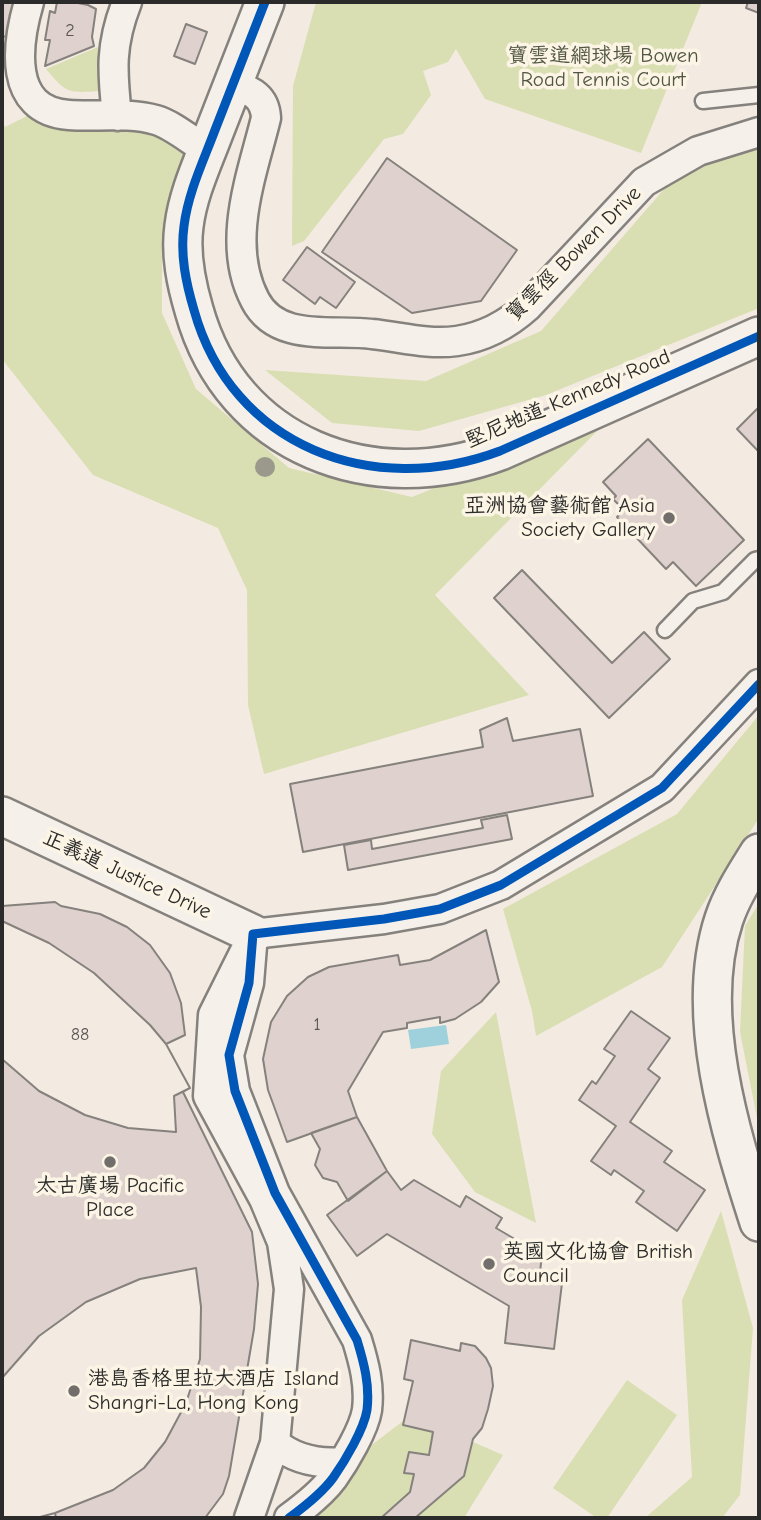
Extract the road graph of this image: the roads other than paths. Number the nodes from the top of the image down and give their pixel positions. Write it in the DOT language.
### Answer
graph roads {
  1 [pos="29,2"];
  2 [pos="127,2"];
  3 [pos="265,2"];
  4 [pos="233,84"];
  5 [pos="759,95"];
  6 [pos="704,101"];
  7 [pos="117,116"];
  8 [pos="759,132"];
  9 [pos="207,150"];
  10 [pos="759,336"];
  11 [pos="759,559"];
  12 [pos="665,630"];
  13 [pos="759,684"];
  14 [pos="2,816"];
  15 [pos="759,853"];
  16 [pos="253,934"];
  17 [pos="759,1222"];
  18 [pos="275,1443"];
  19 [pos="342,1462"];
  20 [pos="249,1518"];
  21 [pos="289,1518"];
  1 -- 7 [label="street"];
  2 -- 7 [label="street"];
  3 -- 4 [label="street, 堅尼地道 Kennedy Road"];
  4 -- 8 [label="street, 寶雲徑 Bowen Drive"];
  4 -- 9 [label="street, 堅尼地道 Kennedy Road"];
  5 -- 6 [label="lane"];
  7 -- 9 [label="street"];
  9 -- 10 [label="street, 堅尼地道 Kennedy Road"];
  11 -- 12 [label="lane"];
  13 -- 16 [label="street"];
  14 -- 16 [label="street, 正義道 Justice Drive"];
  15 -- 17 [label="street"];
  16 -- 18 [label="street"];
  16 -- 19 [label="street"];
  18 -- 19 [label="street"];
  18 -- 20 [label="street"];
  19 -- 21 [label="street"];
}
